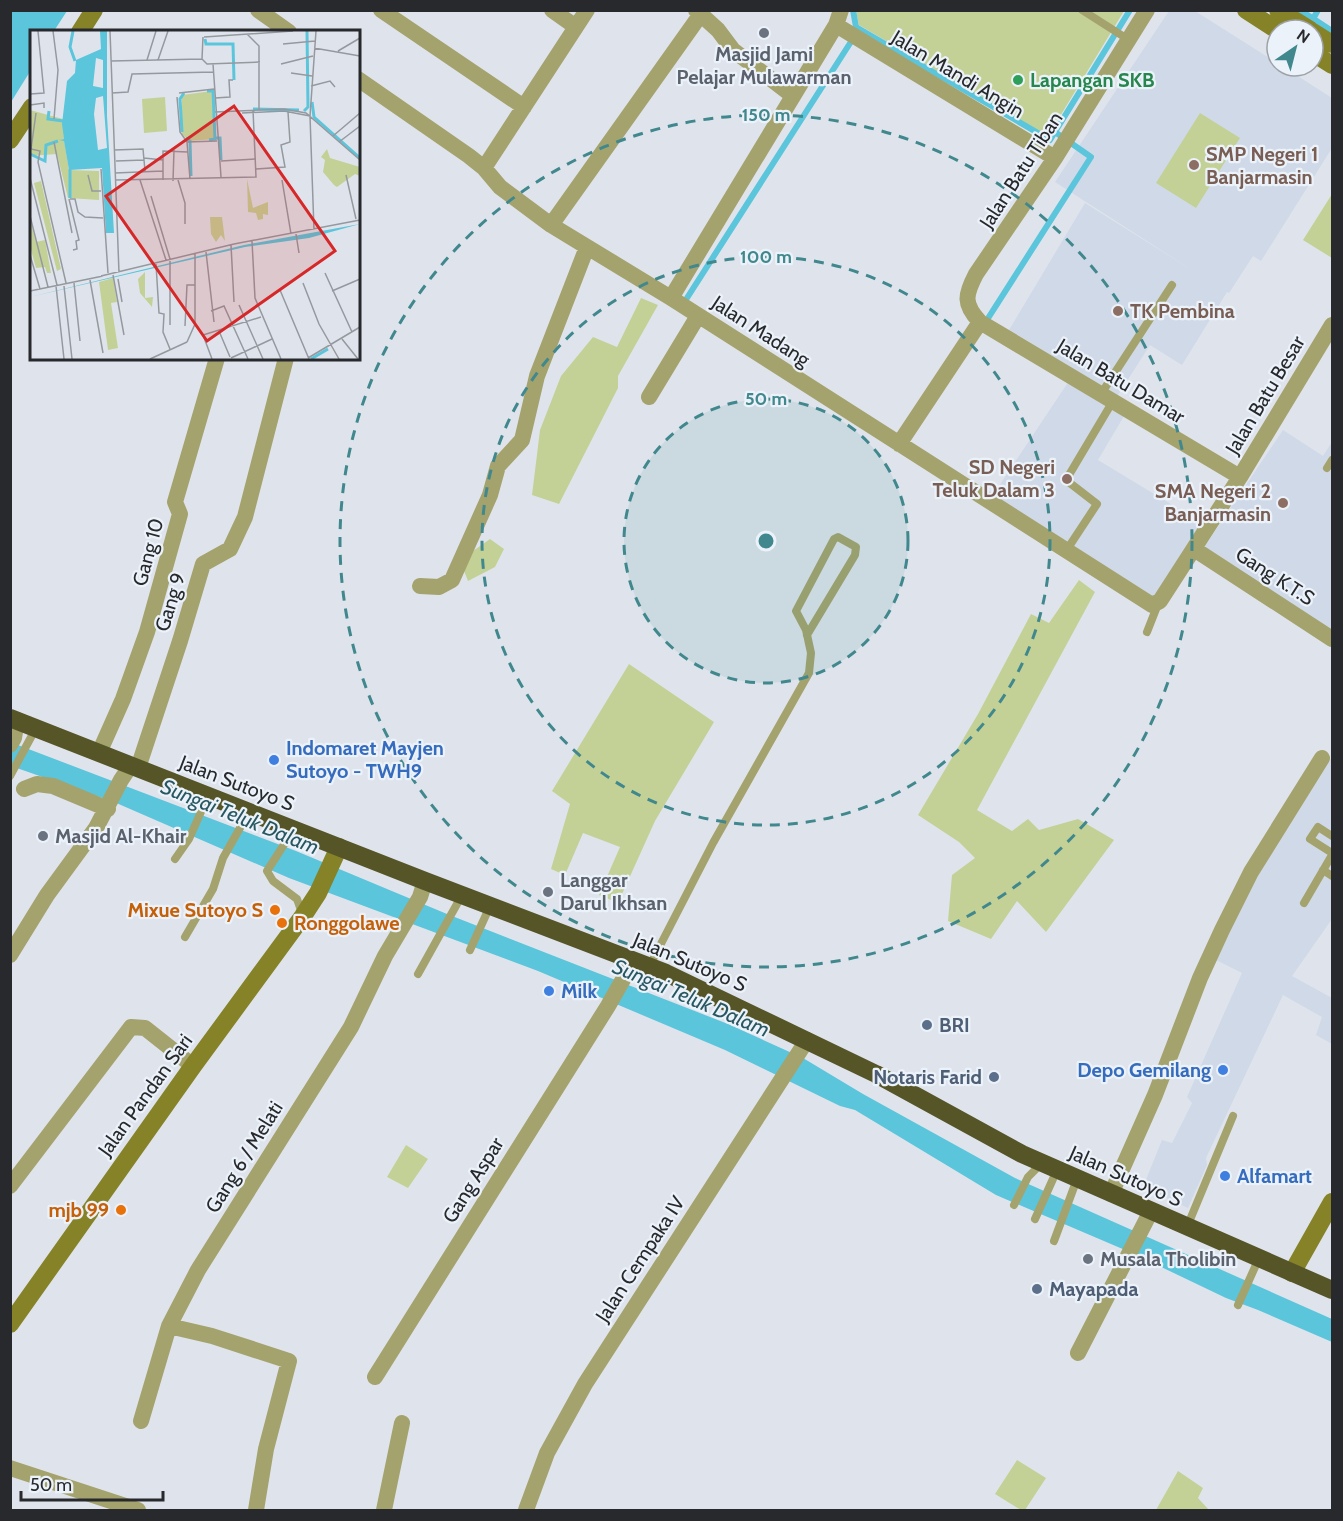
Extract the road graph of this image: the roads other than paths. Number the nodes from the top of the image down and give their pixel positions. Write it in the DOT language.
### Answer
graph roads {
  1 [pos="94,10"];
  2 [pos="258,10"];
  3 [pos="552,10"];
  4 [pos="587,10"];
  5 [pos="1082,10"];
  6 [pos="1147,10"];
  7 [pos="1246,10"];
  8 [pos="699,12"];
  9 [pos="391,13"];
  10 [pos="839,18"];
  11 [pos="1265,22"];
  12 [pos="576,27"];
  13 [pos="81,30"];
  14 [pos="286,30"];
  15 [pos="1129,40"];
  16 [pos="360,80"];
  17 [pos="793,96"];
  18 [pos="524,107"];
  19 [pos="30,110"];
  20 [pos="10,140"];
  21 [pos="1054,158"];
  22 [pos="484,168"];
  23 [pos="551,225"];
  24 [pos="587,247"];
  25 [pos="1172,285"];
  26 [pos="671,298"];
  27 [pos="698,316"];
  28 [pos="980,322"];
  29 [pos="1332,325"];
  30 [pos="216,360"];
  31 [pos="285,360"];
  32 [pos="649,397"];
  33 [pos="1107,398"];
  34 [pos="899,444"];
  35 [pos="1240,477"];
  36 [pos="1194,549"];
  37 [pos="1066,551"];
  38 [pos="420,585"];
  39 [pos="1156,603"];
  40 [pos="1147,632"];
  41 [pos="807,635"];
  42 [pos="1332,639"];
  43 [pos="19,732"];
  44 [pos="99,753"];
  45 [pos="1322,758"];
  46 [pos="130,771"];
  47 [pos="12,773"];
  48 [pos="21,788"];
  49 [pos="205,802"];
  50 [pos="108,808"];
  51 [pos="246,818"];
  52 [pos="290,836"];
  53 [pos="1332,836"];
  54 [pos="1332,854"];
  55 [pos="336,855"];
  56 [pos="175,859"];
  57 [pos="1323,870"];
  58 [pos="1332,876"];
  59 [pos="423,889"];
  60 [pos="463,895"];
  61 [pos="1305,903"];
  62 [pos="487,914"];
  63 [pos="303,916"];
  64 [pos="185,937"];
  65 [pos="470,950"];
  66 [pos="10,955"];
  67 [pos="637,968"];
  68 [pos="418,974"];
  69 [pos="804,1046"];
  70 [pos="193,1066"];
  71 [pos="1233,1116"];
  72 [pos="1049,1166"];
  73 [pos="1077,1179"];
  74 [pos="10,1186"];
  75 [pos="1111,1194"];
  76 [pos="1332,1202"];
  77 [pos="1015,1203"];
  78 [pos="1036,1217"];
  79 [pos="1147,1219"];
  80 [pos="1187,1227"];
  81 [pos="1054,1241"];
  82 [pos="1259,1258"];
  83 [pos="1292,1273"];
  84 [pos="1332,1290"];
  85 [pos="1238,1305"];
  86 [pos="10,1324"];
  87 [pos="169,1326"];
  88 [pos="1078,1353"];
  89 [pos="375,1377"];
  90 [pos="141,1421"];
  91 [pos="402,1424"];
  92 [pos="10,1468"];
  93 [pos="130,1509"];
  94 [pos="256,1510"];
  95 [pos="384,1510"];
  96 [pos="526,1510"];
  1 -- 13 [label="street"];
  2 -- 14 [label="street"];
  3 -- 12 [label="street"];
  4 -- 12 [label="street"];
  5 -- 15 [label="lane"];
  6 -- 15 [label="street, Jalan Batu Tiban"];
  7 -- 11 [label="street"];
  8 -- 17 [label="street"];
  8 -- 23 [label="street"];
  9 -- 18 [label="street"];
  10 -- 17 [label="street, Jalan Mandi Angin"];
  10 -- 21 [label="street, Jalan Mandi Angin"];
  12 -- 18 [label="street"];
  15 -- 21 [label="street, Jalan Batu Tiban"];
  16 -- 22 [label="street, Jalan Madang"];
  17 -- 26 [label="street, Jalan Mandi Angin"];
  18 -- 22 [label="street"];
  19 -- 20 [label="street"];
  21 -- 28 [label="street, Jalan Batu Tiban"];
  22 -- 23 [label="street, Jalan Madang"];
  23 -- 24 [label="street, Jalan Madang"];
  24 -- 26 [label="street, Jalan Madang"];
  24 -- 38 [label="street"];
  25 -- 33 [label="lane"];
  26 -- 27 [label="street, Jalan Madang"];
  27 -- 32 [label="street"];
  27 -- 34 [label="street, Jalan Madang"];
  28 -- 33 [label="street, Jalan Batu Damar"];
  28 -- 34 [label="street"];
  29 -- 35 [label="street, Jalan Batu Besar"];
  30 -- 44 [label="street, Gang 10"];
  31 -- 46 [label="street, Gang 9"];
  33 -- 35 [label="street, Jalan Batu Damar"];
  33 -- 37 [label="lane"];
  34 -- 37 [label="street, Jalan Madang"];
  35 -- 36 [label="street, Jalan Batu Besar"];
  36 -- 39 [label="street, Jalan Batu Besar"];
  36 -- 42 [label="street, Gang K.T.S"];
  37 -- 39 [label="street, Jalan Madang"];
  39 -- 40 [label="lane"];
  41 -- 41 [label="lane"];
  41 -- 67 [label="lane"];
  43 -- 44 [label="highway, Jalan Sutoyo S"];
  43 -- 47 [label="lane"];
  44 -- 46 [label="highway, Jalan Sutoyo S"];
  45 -- 75 [label="street"];
  46 -- 49 [label="highway, Jalan Sutoyo S"];
  46 -- 50 [label="street, Gang 9"];
  48 -- 50 [label="street"];
  49 -- 51 [label="highway, Jalan Sutoyo S"];
  49 -- 56 [label="lane"];
  50 -- 66 [label="street, Gang 9"];
  51 -- 52 [label="highway, Jalan Sutoyo S"];
  51 -- 64 [label="lane"];
  52 -- 55 [label="highway, Jalan Sutoyo S"];
  52 -- 63 [label="lane"];
  53 -- 54 [label="lane"];
  54 -- 57 [label="lane"];
  55 -- 59 [label="highway, Jalan Sutoyo S"];
  55 -- 63 [label="street, Jalan Pandan Sari"];
  57 -- 58 [label="lane"];
  57 -- 61 [label="lane"];
  59 -- 60 [label="highway, Jalan Sutoyo S"];
  59 -- 87 [label="street, Gang 6 / Melati"];
  60 -- 62 [label="highway, Jalan Sutoyo S"];
  60 -- 68 [label="lane"];
  62 -- 65 [label="lane"];
  62 -- 67 [label="highway, Jalan Sutoyo S"];
  63 -- 70 [label="street, Jalan Pandan Sari"];
  67 -- 69 [label="highway, Jalan Sutoyo S"];
  67 -- 89 [label="street, Gang Aspar"];
  69 -- 72 [label="highway, Jalan Sutoyo S"];
  69 -- 96 [label="street, Jalan Cempaka IV"];
  70 -- 74 [label="street"];
  70 -- 86 [label="street, Jalan Pandan Sari"];
  71 -- 80 [label="lane"];
  72 -- 73 [label="highway, Jalan Sutoyo S"];
  72 -- 77 [label="lane"];
  72 -- 78 [label="lane"];
  73 -- 75 [label="highway, Jalan Sutoyo S"];
  73 -- 81 [label="lane"];
  75 -- 79 [label="highway, Jalan Sutoyo S"];
  76 -- 83 [label="street"];
  79 -- 80 [label="highway, Jalan Sutoyo S"];
  79 -- 88 [label="street"];
  80 -- 82 [label="highway, Jalan Sutoyo S"];
  82 -- 83 [label="highway, Jalan Sutoyo S"];
  82 -- 85 [label="lane"];
  83 -- 84 [label="highway, Jalan Sutoyo S"];
  87 -- 90 [label="street, Gang 6 / Melati"];
  87 -- 94 [label="street"];
  91 -- 95 [label="street"];
  92 -- 93 [label="street"];
}
